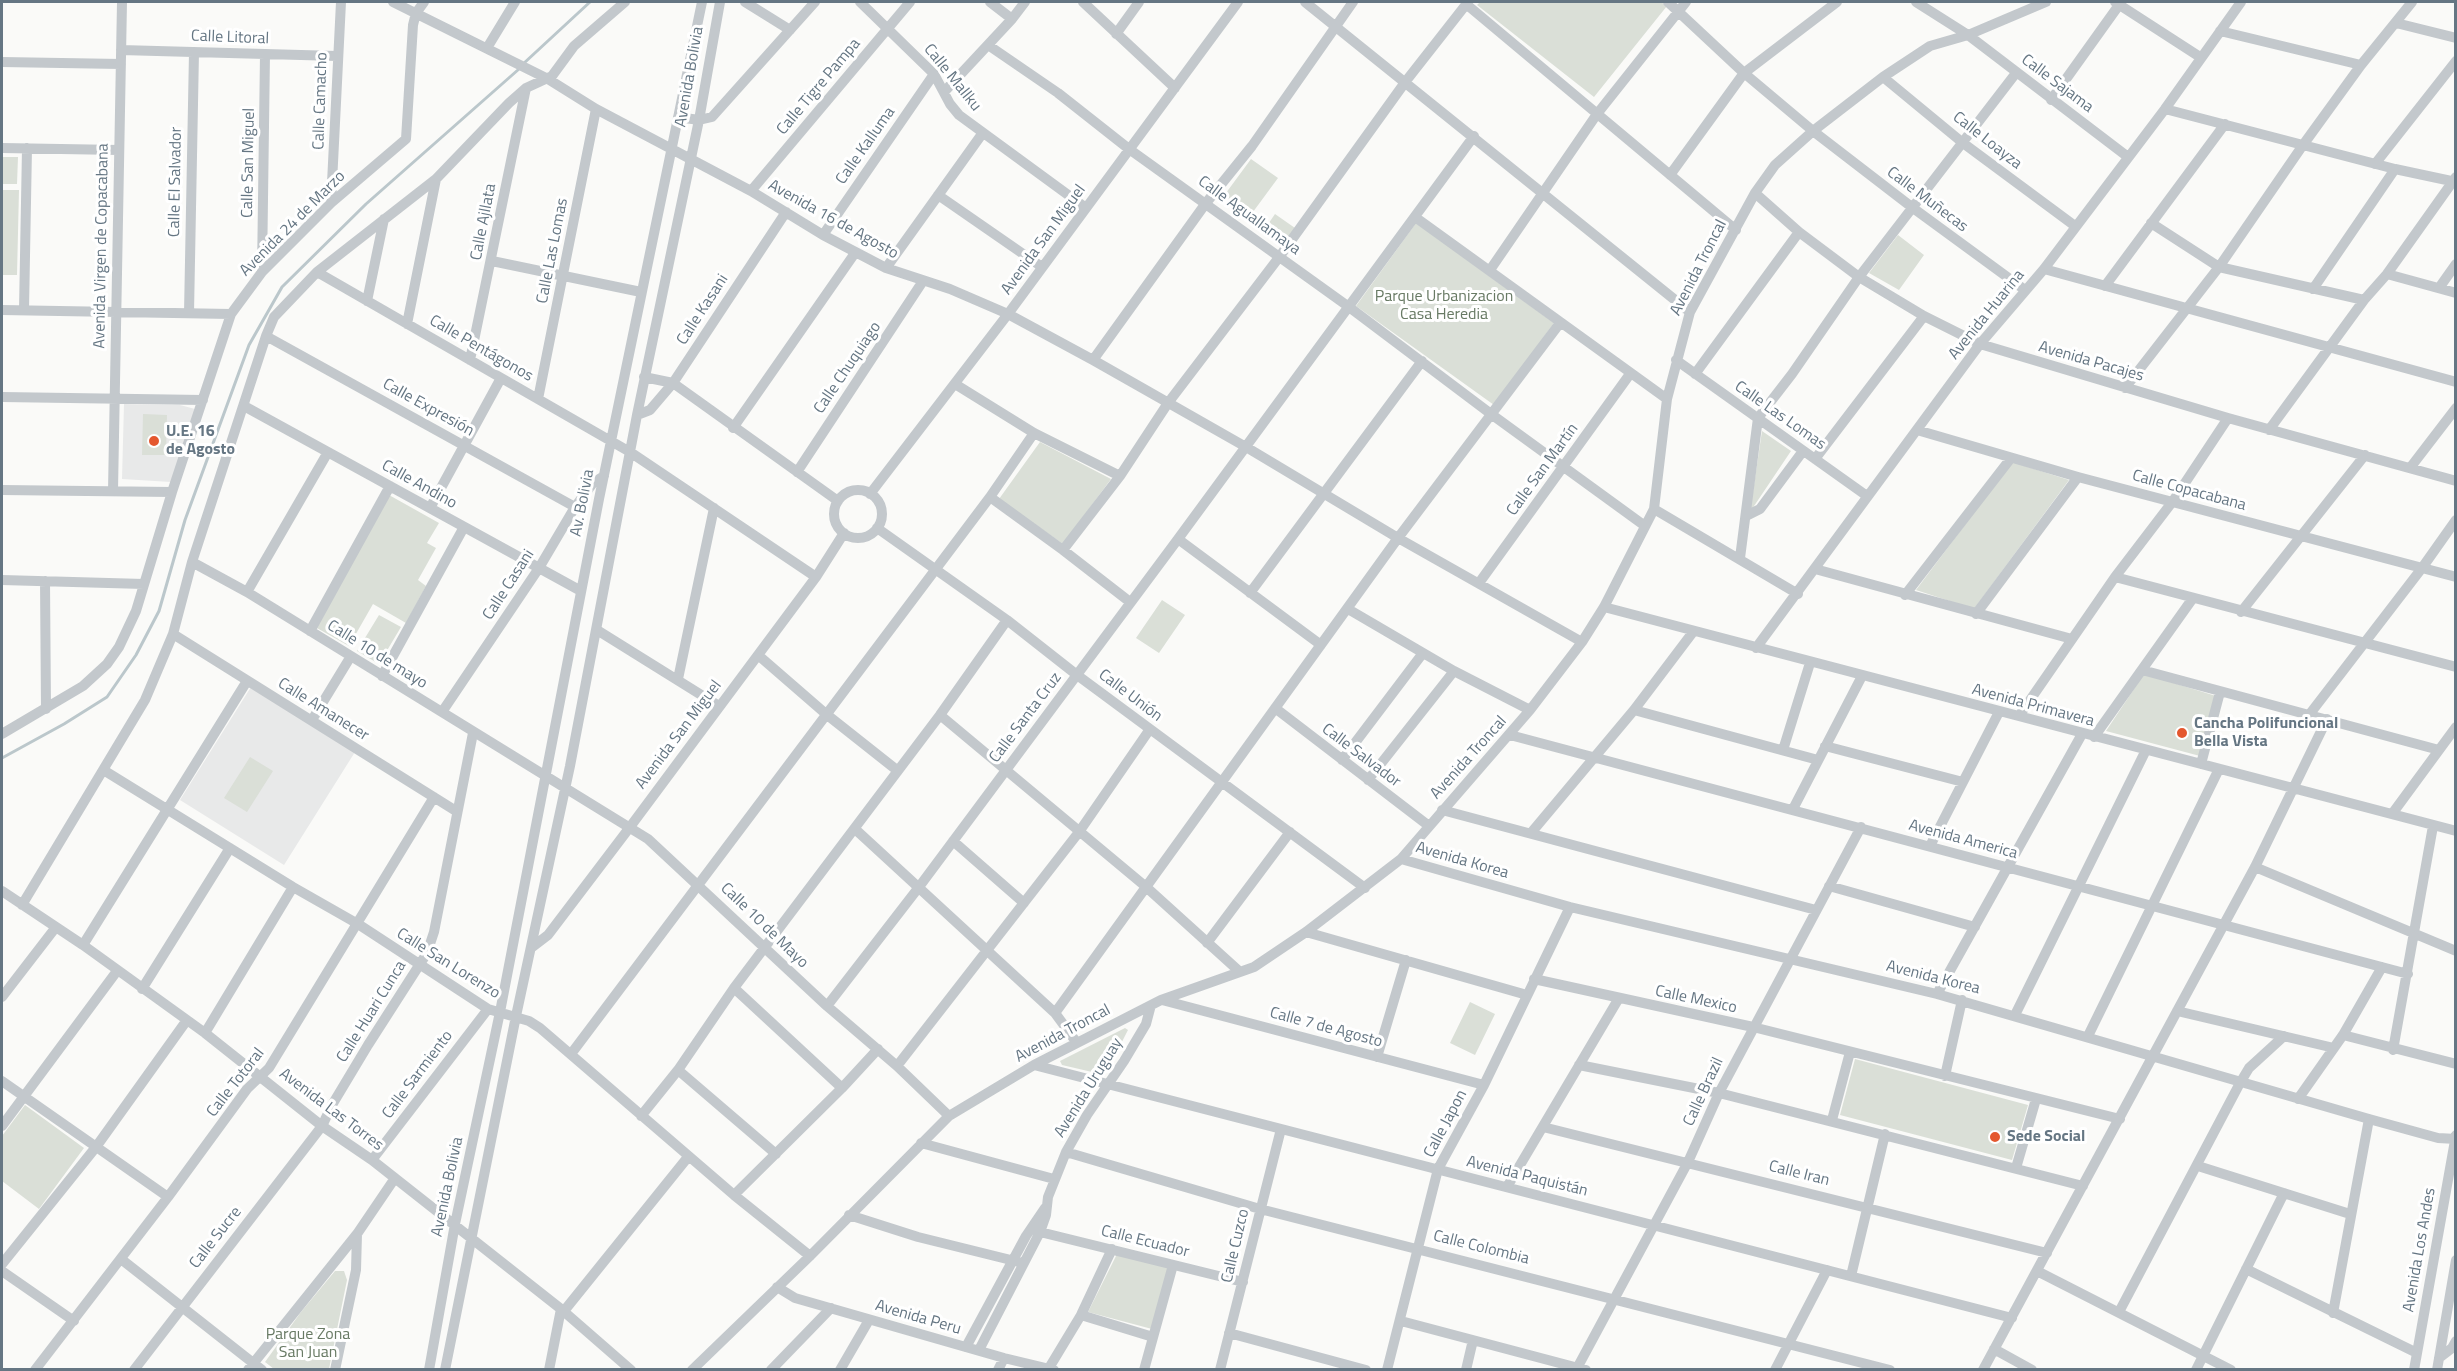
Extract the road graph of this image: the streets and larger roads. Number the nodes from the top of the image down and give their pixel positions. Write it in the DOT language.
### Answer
graph roads {
  1 [pos="122,2"];
  2 [pos="341,2"];
  3 [pos="393,2"];
  4 [pos="424,2"];
  5 [pos="515,2"];
  6 [pos="625,2"];
  7 [pos="702,2"];
  8 [pos="720,2"];
  9 [pos="745,2"];
  10 [pos="815,2"];
  11 [pos="860,2"];
  12 [pos="910,2"];
  13 [pos="990,2"];
  14 [pos="1025,2"];
  15 [pos="1083,2"];
  16 [pos="1139,2"];
  17 [pos="1238,2"];
  18 [pos="1305,2"];
  19 [pos="1353,2"];
  20 [pos="1668,2"];
  21 [pos="1686,2"];
  22 [pos="1837,2"];
  23 [pos="1916,2"];
  24 [pos="2046,2"];
  25 [pos="2241,2"];
  26 [pos="2412,2"];
  27 [pos="1467,3"];
  28 [pos="2117,3"];
  29 [pos="1677,10"];
  30 [pos="416,13"];
  31 [pos="1012,19"];
  32 [pos="2396,23"];
  33 [pos="1335,26"];
  34 [pos="888,27"];
  35 [pos="790,30"];
  36 [pos="2220,31"];
  37 [pos="1116,34"];
  38 [pos="1968,35"];
  39 [pos="2456,38"];
  40 [pos="988,45"];
  41 [pos="487,48"];
  42 [pos="121,50"];
  43 [pos="194,52"];
  44 [pos="266,54"];
  45 [pos="337,56"];
  46 [pos="2200,57"];
  47 [pos="2456,61"];
  48 [pos="2,62"];
  49 [pos="121,64"];
  50 [pos="2361,66"];
  51 [pos="1744,73"];
  52 [pos="2016,73"];
  53 [pos="934,74"];
  54 [pos="1883,77"];
  55 [pos="548,79"];
  56 [pos="1406,81"];
  57 [pos="526,88"];
  58 [pos="1175,88"];
  59 [pos="944,92"];
  60 [pos="2051,100"];
  61 [pos="596,109"];
  62 [pos="2165,109"];
  63 [pos="1597,114"];
  64 [pos="678,117"];
  65 [pos="699,120"];
  66 [pos="2225,124"];
  67 [pos="1813,131"];
  68 [pos="982,134"];
  69 [pos="1474,136"];
  70 [pos="1963,143"];
  71 [pos="2303,145"];
  72 [pos="2,148"];
  73 [pos="27,148"];
  74 [pos="671,149"];
  75 [pos="1130,149"];
  76 [pos="119,150"];
  77 [pos="2128,157"];
  78 [pos="690,158"];
  79 [pos="2375,164"];
  80 [pos="2395,169"];
  81 [pos="1671,175"];
  82 [pos="436,179"];
  83 [pos="2455,180"];
  84 [pos="751,191"];
  85 [pos="1544,193"];
  86 [pos="1755,193"];
  87 [pos="938,195"];
  88 [pos="331,203"];
  89 [pos="1206,203"];
  90 [pos="1086,208"];
  91 [pos="1913,208"];
  92 [pos="786,212"];
  93 [pos="1415,217"];
  94 [pos="384,219"];
  95 [pos="2151,223"];
  96 [pos="2074,226"];
  97 [pos="1736,230"];
  98 [pos="1799,232"];
  99 [pos="823,235"];
  100 [pos="855,253"];
  101 [pos="1280,256"];
  102 [pos="492,261"];
  103 [pos="2456,264"];
  104 [pos="1042,267"];
  105 [pos="2219,267"];
  106 [pos="886,268"];
  107 [pos="2044,269"];
  108 [pos="1490,270"];
  109 [pos="262,272"];
  110 [pos="317,272"];
  111 [pos="2387,274"];
  112 [pos="564,276"];
  113 [pos="1859,277"];
  114 [pos="923,281"];
  115 [pos="2105,286"];
  116 [pos="2439,288"];
  117 [pos="2313,289"];
  118 [pos="2025,290"];
  119 [pos="641,292"];
  120 [pos="2456,293"];
  121 [pos="2364,300"];
  122 [pos="367,301"];
  123 [pos="1349,307"];
  124 [pos="2187,309"];
  125 [pos="2,310"];
  126 [pos="24,310"];
  127 [pos="116,312"];
  128 [pos="1690,312"];
  129 [pos="189,313"];
  130 [pos="231,314"];
  131 [pos="1008,314"];
  132 [pos="1924,316"];
  133 [pos="1560,323"];
  134 [pos="407,324"];
  135 [pos="266,336"];
  136 [pos="1980,344"];
  137 [pos="2330,348"];
  138 [pos="470,360"];
  139 [pos="1093,360"];
  140 [pos="1676,360"];
  141 [pos="1422,361"];
  142 [pos="1630,374"];
  143 [pos="1695,374"];
  144 [pos="644,377"];
  145 [pos="501,378"];
  146 [pos="2456,382"];
  147 [pos="674,383"];
  148 [pos="955,384"];
  149 [pos="2125,388"];
  150 [pos="2,398"];
  151 [pos="114,399"];
  152 [pos="538,399"];
  153 [pos="1667,399"];
  154 [pos="202,400"];
  155 [pos="1168,404"];
  156 [pos="244,406"];
  157 [pos="2456,408"];
  158 [pos="1491,414"];
  159 [pos="637,415"];
  160 [pos="1758,418"];
  161 [pos="2228,418"];
  162 [pos="734,428"];
  163 [pos="1917,430"];
  164 [pos="2269,430"];
  165 [pos="1034,433"];
  166 [pos="611,441"];
  167 [pos="464,445"];
  168 [pos="1246,447"];
  169 [pos="1803,451"];
  170 [pos="328,452"];
  171 [pos="630,452"];
  172 [pos="2365,455"];
  173 [pos="2011,458"];
  174 [pos="1815,459"];
  175 [pos="1564,467"];
  176 [pos="2410,468"];
  177 [pos="797,472"];
  178 [pos="604,476"];
  179 [pos="1120,476"];
  180 [pos="2078,477"];
  181 [pos="2456,481"];
  182 [pos="390,486"];
  183 [pos="2,490"];
  184 [pos="113,491"];
  185 [pos="172,492"];
  186 [pos="1324,493"];
  187 [pos="870,494"];
  188 [pos="1867,496"];
  189 [pos="990,497"];
  190 [pos="838,501"];
  191 [pos="2173,501"];
  192 [pos="575,507"];
  193 [pos="430,508"];
  194 [pos="714,508"];
  195 [pos="1654,509"];
  196 [pos="1746,516"];
  197 [pos="2456,520"];
  198 [pos="1645,526"];
  199 [pos="464,527"];
  200 [pos="877,528"];
  201 [pos="844,533"];
  202 [pos="2300,536"];
  203 [pos="1398,538"];
  204 [pos="1178,539"];
  205 [pos="1064,549"];
  206 [pos="1740,558"];
  207 [pos="192,562"];
  208 [pos="539,568"];
  209 [pos="2422,568"];
  210 [pos="1815,569"];
  211 [pos="935,570"];
  212 [pos="816,577"];
  213 [pos="2115,577"];
  214 [pos="2456,577"];
  215 [pos="2,580"];
  216 [pos="45,581"];
  217 [pos="1479,583"];
  218 [pos="144,584"];
  219 [pos="580,591"];
  220 [pos="247,592"];
  221 [pos="1250,593"];
  222 [pos="1798,594"];
  223 [pos="1905,595"];
  224 [pos="2193,598"];
  225 [pos="1130,602"];
  226 [pos="1604,607"];
  227 [pos="1348,609"];
  228 [pos="2241,612"];
  229 [pos="1976,614"];
  230 [pos="1007,620"];
  231 [pos="597,630"];
  232 [pos="310,631"];
  233 [pos="1693,632"];
  234 [pos="173,634"];
  235 [pos="2072,639"];
  236 [pos="1582,642"];
  237 [pos="2362,644"];
  238 [pos="1321,645"];
  239 [pos="1756,648"];
  240 [pos="1423,653"];
  241 [pos="758,655"];
  242 [pos="351,656"];
  243 [pos="1810,663"];
  244 [pos="2456,667"];
  245 [pos="2142,670"];
  246 [pos="1454,671"];
  247 [pos="1077,675"];
  248 [pos="382,676"];
  249 [pos="1862,676"];
  250 [pos="678,679"];
  251 [pos="248,681"];
  252 [pos="2220,692"];
  253 [pos="719,706"];
  254 [pos="1275,708"];
  255 [pos="46,709"];
  256 [pos="1530,710"];
  257 [pos="1634,710"];
  258 [pos="442,712"];
  259 [pos="1999,712"];
  260 [pos="826,714"];
  261 [pos="940,715"];
  262 [pos="2309,715"];
  263 [pos="2019,716"];
  264 [pos="2327,719"];
  265 [pos="312,720"];
  266 [pos="2456,728"];
  267 [pos="1150,729"];
  268 [pos="2,734"];
  269 [pos="473,734"];
  270 [pos="2082,734"];
  271 [pos="1510,735"];
  272 [pos="2094,737"];
  273 [pos="1825,746"];
  274 [pos="1783,750"];
  275 [pos="2146,750"];
  276 [pos="2439,750"];
  277 [pos="1594,756"];
  278 [pos="1342,760"];
  279 [pos="1818,760"];
  280 [pos="2201,765"];
  281 [pos="2219,769"];
  282 [pos="105,771"];
  283 [pos="897,771"];
  284 [pos="1005,771"];
  285 [pos="544,777"];
  286 [pos="1368,780"];
  287 [pos="1220,782"];
  288 [pos="1963,782"];
  289 [pos="2292,788"];
  290 [pos="565,790"];
  291 [pos="434,797"];
  292 [pos="168,808"];
  293 [pos="1793,809"];
  294 [pos="1442,810"];
  295 [pos="456,811"];
  296 [pos="2392,814"];
  297 [pos="1429,826"];
  298 [pos="2433,826"];
  299 [pos="630,827"];
  300 [pos="1861,827"];
  301 [pos="855,830"];
  302 [pos="2456,831"];
  303 [pos="1079,832"];
  304 [pos="1290,832"];
  305 [pos="1531,833"];
  306 [pos="953,840"];
  307 [pos="1930,846"];
  308 [pos="230,848"];
  309 [pos="1401,859"];
  310 [pos="2255,867"];
  311 [pos="2008,868"];
  312 [pos="699,884"];
  313 [pos="1145,886"];
  314 [pos="1829,886"];
  315 [pos="2079,886"];
  316 [pos="293,887"];
  317 [pos="919,887"];
  318 [pos="1365,888"];
  319 [pos="2,891"];
  320 [pos="1024,903"];
  321 [pos="22,905"];
  322 [pos="2152,905"];
  323 [pos="1570,907"];
  324 [pos="1816,910"];
  325 [pos="358,924"];
  326 [pos="2224,925"];
  327 [pos="56,927"];
  328 [pos="1975,927"];
  329 [pos="1306,932"];
  330 [pos="2415,934"];
  331 [pos="1208,943"];
  332 [pos="83,945"];
  333 [pos="531,948"];
  334 [pos="764,948"];
  335 [pos="2456,951"];
  336 [pos="988,952"];
  337 [pos="1790,957"];
  338 [pos="1406,960"];
  339 [pos="419,965"];
  340 [pos="2382,968"];
  341 [pos="117,971"];
  342 [pos="1240,972"];
  343 [pos="2408,974"];
  344 [pos="1534,979"];
  345 [pos="734,988"];
  346 [pos="142,989"];
  347 [pos="1937,994"];
  348 [pos="1527,995"];
  349 [pos="2,997"];
  350 [pos="1618,998"];
  351 [pos="1161,1000"];
  352 [pos="1962,1000"];
  353 [pos="1151,1005"];
  354 [pos="827,1006"];
  355 [pos="488,1009"];
  356 [pos="2177,1011"];
  357 [pos="500,1012"];
  358 [pos="1054,1013"];
  359 [pos="2015,1015"];
  360 [pos="516,1016"];
  361 [pos="187,1020"];
  362 [pos="1753,1027"];
  363 [pos="205,1033"];
  364 [pos="2343,1035"];
  365 [pos="2088,1036"];
  366 [pos="2284,1036"];
  367 [pos="1077,1043"];
  368 [pos="2334,1048"];
  369 [pos="878,1049"];
  370 [pos="2393,1050"];
  371 [pos="1850,1052"];
  372 [pos="571,1054"];
  373 [pos="2154,1056"];
  374 [pos="1377,1057"];
  375 [pos="2456,1064"];
  376 [pos="1034,1065"];
  377 [pos="1579,1065"];
  378 [pos="897,1066"];
  379 [pos="678,1070"];
  380 [pos="261,1076"];
  381 [pos="1945,1076"];
  382 [pos="2,1081"];
  383 [pos="2240,1083"];
  384 [pos="1107,1084"];
  385 [pos="1484,1085"];
  386 [pos="842,1088"];
  387 [pos="1719,1093"];
  388 [pos="24,1097"];
  389 [pos="2036,1099"];
  390 [pos="2298,1099"];
  391 [pos="641,1116"];
  392 [pos="949,1116"];
  393 [pos="2120,1119"];
  394 [pos="2368,1119"];
  395 [pos="1832,1120"];
  396 [pos="2,1126"];
  397 [pos="322,1126"];
  398 [pos="1543,1127"];
  399 [pos="1281,1129"];
  400 [pos="1885,1134"];
  401 [pos="2455,1138"];
  402 [pos="921,1143"];
  403 [pos="96,1147"];
  404 [pos="1066,1152"];
  405 [pos="776,1154"];
  406 [pos="688,1157"];
  407 [pos="372,1160"];
  408 [pos="1689,1162"];
  409 [pos="2198,1166"];
  410 [pos="2016,1168"];
  411 [pos="1438,1169"];
  412 [pos="395,1178"];
  413 [pos="1054,1179"];
  414 [pos="2083,1186"];
  415 [pos="1507,1187"];
  416 [pos="2284,1193"];
  417 [pos="734,1196"];
  418 [pos="168,1197"];
  419 [pos="1047,1205"];
  420 [pos="1867,1207"];
  421 [pos="1260,1209"];
  422 [pos="2350,1214"];
  423 [pos="849,1215"];
  424 [pos="455,1224"];
  425 [pos="1654,1225"];
  426 [pos="1040,1232"];
  427 [pos="357,1234"];
  428 [pos="471,1237"];
  429 [pos="1418,1248"];
  430 [pos="1112,1249"];
  431 [pos="2047,1253"];
  432 [pos="810,1256"];
  433 [pos="121,1259"];
  434 [pos="2456,1260"];
  435 [pos="1018,1262"];
  436 [pos="2,1264"];
  437 [pos="1173,1265"];
  438 [pos="2246,1269"];
  439 [pos="1827,1270"];
  440 [pos="2,1271"];
  441 [pos="2037,1271"];
  442 [pos="1851,1276"];
  443 [pos="1243,1282"];
  444 [pos="777,1287"];
  445 [pos="1614,1298"];
  446 [pos="182,1306"];
  447 [pos="831,1308"];
  448 [pos="563,1310"];
  449 [pos="2119,1312"];
  450 [pos="2333,1313"];
  451 [pos="1081,1315"];
  452 [pos="2012,1318"];
  453 [pos="869,1320"];
  454 [pos="74,1321"];
  455 [pos="1401,1321"];
  456 [pos="1229,1333"];
  457 [pos="1153,1337"];
  458 [pos="1473,1340"];
  459 [pos="2456,1341"];
  460 [pos="1789,1342"];
  461 [pos="966,1347"];
  462 [pos="1994,1349"];
  463 [pos="979,1350"];
  464 [pos="2416,1353"];
  465 [pos="2203,1355"];
  466 [pos="1004,1358"];
  467 [pos="2438,1364"];
  468 [pos="254,1367"];
  469 [pos="1052,1369"];
  470 [pos="1579,1369"];
  471 [pos="36,1370"];
  472 [pos="134,1370"];
  473 [pos="335,1370"];
  474 [pos="429,1370"];
  475 [pos="445,1370"];
  476 [pos="549,1370"];
  477 [pos="631,1370"];
  478 [pos="692,1370"];
  479 [pos="771,1370"];
  480 [pos="840,1370"];
  481 [pos="998,1370"];
  482 [pos="1144,1370"];
  483 [pos="1220,1370"];
  484 [pos="1366,1370"];
  485 [pos="1387,1370"];
  486 [pos="1466,1370"];
  487 [pos="1775,1370"];
  488 [pos="1890,1370"];
  489 [pos="1983,1370"];
  490 [pos="2032,1370"];
  491 [pos="2196,1370"];
  492 [pos="2231,1370"];
  493 [pos="2414,1370"];
  1 -- 42 [label="street, Avenida Virgen de Copacabana"];
  2 -- 45 [label="street, Calle Camacho"];
  3 -- 30 [label="street, Avenida 16 de Agosto"];
  4 -- 30 [label="street"];
  5 -- 41 [label="street"];
  6 -- 55 [label="street"];
  7 -- 64 [label="street, Av. Bolivia"];
  8 -- 65 [label="street, Avenida Bolivia"];
  9 -- 35 [label="street"];
  10 -- 35 [label="street"];
  11 -- 34 [label="street, Calle Mallku"];
  12 -- 34 [label="street, Calle Tigre Pampa"];
  13 -- 31 [label="street"];
  14 -- 31 [label="street"];
  15 -- 37 [label="street"];
  16 -- 37 [label="street"];
  17 -- 58 [label="street, Avenida San Miguel"];
  18 -- 33 [label="street"];
  19 -- 33 [label="street"];
  20 -- 29 [label="street, Calle Muñecas"];
  21 -- 29 [label="street"];
  22 -- 51 [label="street"];
  23 -- 38 [label="street, Calle Sajama"];
  24 -- 38 [label="street, Avenida Troncal"];
  25 -- 36 [label="street, Avenida Huarina"];
  26 -- 32 [label="street"];
  27 -- 56 [label="street"];
  27 -- 63 [label="street"];
  28 -- 46 [label="street"];
  28 -- 60 [label="street"];
  29 -- 51 [label="street, Calle Muñecas"];
  29 -- 63 [label="street"];
  30 -- 41 [label="street, Avenida 16 de Agosto"];
  30 -- 88 [label="street, Avenida 24 de Marzo"];
  31 -- 40 [label="street"];
  32 -- 39 [label="street"];
  32 -- 50 [label="street"];
  33 -- 56 [label="street"];
  33 -- 89 [label="street"];
  34 -- 53 [label="street, Calle Mallku"];
  34 -- 84 [label="street, Calle Tigre Pampa"];
  35 -- 65 [label="street"];
  36 -- 46 [label="street, Avenida Huarina"];
  36 -- 50 [label="street"];
  37 -- 58 [label="street"];
  38 -- 52 [label="street, Calle Sajama"];
  38 -- 54 [label="street, Avenida Troncal"];
  40 -- 59 [label="street"];
  40 -- 75 [label="street, Calle Aguallamaya"];
  41 -- 55 [label="street, Avenida 16 de Agosto"];
  42 -- 43 [label="street, Calle Litoral"];
  42 -- 49 [label="street, Avenida Virgen de Copacabana"];
  43 -- 44 [label="street, Calle Litoral"];
  43 -- 129 [label="street, Calle El Salvador"];
  44 -- 45 [label="street, Calle Litoral"];
  44 -- 109 [label="street, Calle San Miguel"];
  45 -- 88 [label="street, Calle Camacho"];
  46 -- 62 [label="street, Avenida Huarina"];
  47 -- 79 [label="street"];
  48 -- 49 [label="street"];
  49 -- 76 [label="street, Avenida Virgen de Copacabana"];
  50 -- 71 [label="street"];
  51 -- 67 [label="street, Calle Muñecas"];
  51 -- 81 [label="street"];
  52 -- 60 [label="street, Calle Sajama"];
  52 -- 70 [label="street"];
  53 -- 59 [label="street, Calle Mallku"];
  53 -- 99 [label="street, Calle Kalluma"];
  54 -- 67 [label="street, Avenida Troncal"];
  54 -- 70 [label="street, Calle Loayza"];
  55 -- 57 [label="street"];
  55 -- 61 [label="street, Avenida 16 de Agosto"];
  56 -- 69 [label="street"];
  56 -- 101 [label="street"];
  57 -- 82 [label="street"];
  57 -- 102 [label="street, Calle Ajllata"];
  58 -- 75 [label="street, Avenida San Miguel"];
  59 -- 68 [label="street, Calle Mallku"];
  60 -- 77 [label="street, Calle Sajama"];
  61 -- 74 [label="street, Avenida 16 de Agosto"];
  61 -- 112 [label="street, Calle Las Lomas"];
  62 -- 66 [label="street"];
  62 -- 77 [label="street, Avenida Huarina"];
  63 -- 81 [label="street"];
  63 -- 85 [label="street"];
  64 -- 65 [label="street"];
  64 -- 74 [label="street, Av. Bolivia"];
  65 -- 78 [label="street, Avenida Bolivia"];
  66 -- 71 [label="street"];
  66 -- 95 [label="street"];
  67 -- 86 [label="street, Avenida Troncal"];
  67 -- 91 [label="street, Calle Muñecas"];
  68 -- 87 [label="street"];
  68 -- 90 [label="street, Calle Mallku"];
  69 -- 85 [label="street"];
  69 -- 93 [label="street, Calle Santa Cruz"];
  70 -- 91 [label="street"];
  70 -- 96 [label="street, Calle Loayza"];
  71 -- 79 [label="street"];
  71 -- 105 [label="street"];
  72 -- 73 [label="street"];
  73 -- 76 [label="street"];
  73 -- 126 [label="street"];
  74 -- 78 [label="street, Avenida 16 de Agosto"];
  74 -- 119 [label="street, Av. Bolivia"];
  75 -- 89 [label="street, Calle Aguallamaya"];
  75 -- 90 [label="street, Avenida San Miguel"];
  76 -- 127 [label="street, Avenida Virgen de Copacabana"];
  77 -- 96 [label="street, Avenida Huarina"];
  78 -- 84 [label="street, Avenida 16 de Agosto"];
  78 -- 144 [label="street"];
  79 -- 80 [label="street"];
  80 -- 83 [label="street"];
  80 -- 117 [label="street"];
  81 -- 97 [label="street"];
  82 -- 94 [label="street"];
  82 -- 134 [label="street"];
  83 -- 111 [label="street"];
  84 -- 92 [label="street, Avenida 16 de Agosto"];
  85 -- 108 [label="street"];
  85 -- 128 [label="street"];
  86 -- 97 [label="street, Avenida Troncal"];
  86 -- 98 [label="street, Avenida Pacajes"];
  87 -- 104 [label="street"];
  87 -- 106 [label="street"];
  88 -- 109 [label="street, Avenida 24 de Marzo"];
  89 -- 101 [label="street, Calle Aguallamaya"];
  89 -- 139 [label="street"];
  90 -- 104 [label="street, Avenida San Miguel"];
  91 -- 113 [label="street"];
  91 -- 118 [label="street, Calle Muñecas"];
  92 -- 99 [label="street, Avenida 16 de Agosto"];
  92 -- 147 [label="street, Calle Kasani"];
  93 -- 108 [label="street"];
  93 -- 123 [label="street, Calle Santa Cruz"];
  94 -- 110 [label="street"];
  94 -- 122 [label="street"];
  95 -- 105 [label="street"];
  95 -- 115 [label="street"];
  96 -- 107 [label="street, Avenida Huarina"];
  97 -- 128 [label="street, Avenida Troncal"];
  98 -- 113 [label="street, Avenida Pacajes"];
  98 -- 143 [label="street"];
  99 -- 100 [label="street, Avenida 16 de Agosto"];
  100 -- 106 [label="street, Avenida 16 de Agosto"];
  100 -- 162 [label="street"];
  101 -- 123 [label="street, Calle Aguallamaya"];
  101 -- 155 [label="street"];
  102 -- 112 [label="street"];
  102 -- 138 [label="street, Calle Ajllata"];
  103 -- 116 [label="street"];
  104 -- 131 [label="street, Avenida San Miguel"];
  105 -- 117 [label="street"];
  105 -- 124 [label="street"];
  106 -- 114 [label="street, Avenida 16 de Agosto"];
  107 -- 115 [label="street"];
  107 -- 118 [label="street, Avenida Huarina"];
  108 -- 133 [label="street"];
  109 -- 130 [label="street, Avenida 24 de Marzo"];
  110 -- 122 [label="street, Calle Pentágonos"];
  110 -- 135 [label="street"];
  111 -- 116 [label="street"];
  111 -- 121 [label="street"];
  112 -- 119 [label="street"];
  112 -- 152 [label="street, Calle Las Lomas"];
  113 -- 132 [label="street, Avenida Pacajes"];
  113 -- 160 [label="street"];
  114 -- 131 [label="street, Avenida 16 de Agosto"];
  114 -- 177 [label="street, Calle Chuquiago"];
  115 -- 124 [label="street"];
  116 -- 120 [label="street"];
  117 -- 121 [label="street"];
  118 -- 136 [label="street, Avenida Huarina"];
  119 -- 166 [label="street, Av. Bolivia"];
  121 -- 137 [label="street"];
  122 -- 134 [label="street, Calle Pentágonos"];
  123 -- 141 [label="street, Calle Aguallamaya"];
  123 -- 168 [label="street, Calle Santa Cruz"];
  124 -- 137 [label="street"];
  124 -- 149 [label="street"];
  125 -- 126 [label="street"];
  126 -- 127 [label="street"];
  127 -- 129 [label="street"];
  127 -- 151 [label="street, Avenida Virgen de Copacabana"];
  128 -- 140 [label="street, Avenida Troncal"];
  129 -- 130 [label="street"];
  130 -- 154 [label="street, Avenida 24 de Marzo"];
  131 -- 139 [label="street, Avenida 16 de Agosto"];
  131 -- 148 [label="street, Avenida San Miguel"];
  132 -- 136 [label="street, Avenida Pacajes"];
  132 -- 174 [label="street"];
  133 -- 142 [label="street"];
  133 -- 158 [label="street"];
  134 -- 138 [label="street, Calle Pentágonos"];
  135 -- 156 [label="street"];
  135 -- 167 [label="street, Calle Expresión"];
  136 -- 149 [label="street, Avenida Pacajes"];
  136 -- 163 [label="street, Avenida Huarina"];
  137 -- 146 [label="street"];
  137 -- 164 [label="street"];
  138 -- 145 [label="street, Calle Pentágonos"];
  139 -- 155 [label="street, Avenida 16 de Agosto"];
  140 -- 143 [label="street, Calle Las Lomas"];
  140 -- 153 [label="street, Avenida Troncal"];
  141 -- 158 [label="street, Calle Aguallamaya"];
  141 -- 186 [label="street"];
  142 -- 153 [label="street"];
  142 -- 175 [label="street, Calle San Martín"];
  143 -- 160 [label="street, Calle Las Lomas"];
  144 -- 147 [label="street"];
  144 -- 159 [label="street"];
  145 -- 152 [label="street, Calle Pentágonos"];
  145 -- 167 [label="street"];
  147 -- 159 [label="street, Calle Kasani"];
  147 -- 162 [label="street"];
  148 -- 165 [label="street"];
  148 -- 187 [label="street, Avenida San Miguel"];
  149 -- 161 [label="street, Avenida Pacajes"];
  150 -- 151 [label="street"];
  151 -- 154 [label="street"];
  151 -- 184 [label="street, Avenida Virgen de Copacabana"];
  152 -- 166 [label="street, Calle Pentágonos"];
  153 -- 195 [label="street, Avenida Troncal"];
  154 -- 185 [label="street, Avenida 24 de Marzo"];
  155 -- 168 [label="street, Avenida 16 de Agosto"];
  155 -- 179 [label="street"];
  156 -- 170 [label="street, Calle Andino"];
  156 -- 207 [label="street"];
  157 -- 176 [label="street"];
  158 -- 175 [label="street, Calle Aguallamaya"];
  158 -- 203 [label="street"];
  159 -- 171 [label="street"];
  160 -- 169 [label="street, Calle Las Lomas"];
  160 -- 196 [label="street"];
  161 -- 164 [label="street, Avenida Pacajes"];
  161 -- 191 [label="street"];
  162 -- 177 [label="street"];
  163 -- 173 [label="street, Calle Copacabana"];
  163 -- 188 [label="street, Avenida Huarina"];
  164 -- 172 [label="street, Avenida Pacajes"];
  165 -- 179 [label="street"];
  165 -- 189 [label="street"];
  166 -- 171 [label="street, Calle Pentágonos"];
  166 -- 178 [label="street, Av. Bolivia"];
  167 -- 192 [label="street, Calle Expresión"];
  167 -- 193 [label="street"];
  168 -- 186 [label="street, Avenida 16 de Agosto"];
  168 -- 204 [label="street, Calle Santa Cruz"];
  169 -- 174 [label="street, Calle Las Lomas"];
  169 -- 196 [label="street"];
  170 -- 182 [label="street, Calle Andino"];
  170 -- 220 [label="street"];
  171 -- 194 [label="street, Calle Pentágonos"];
  171 -- 231 [label="street"];
  172 -- 176 [label="street, Avenida Pacajes"];
  172 -- 202 [label="street"];
  173 -- 180 [label="street, Calle Copacabana"];
  173 -- 223 [label="street"];
  174 -- 188 [label="street, Calle Las Lomas"];
  175 -- 198 [label="street, Calle Aguallamaya"];
  175 -- 217 [label="street, Calle San Martín"];
  176 -- 181 [label="street, Avenida Pacajes"];
  177 -- 190 [label="street"];
  178 -- 192 [label="street, Calle Casani"];
  178 -- 219 [label="street, Av. Bolivia"];
  179 -- 205 [label="street"];
  180 -- 191 [label="street, Calle Copacabana"];
  180 -- 229 [label="street"];
  182 -- 193 [label="street, Calle Andino"];
  182 -- 232 [label="street"];
  183 -- 184 [label="street"];
  184 -- 185 [label="street"];
  185 -- 218 [label="street, Avenida 24 de Marzo"];
  186 -- 203 [label="street, Avenida 16 de Agosto"];
  186 -- 221 [label="street"];
  187 -- 190 [label="street"];
  187 -- 200 [label="street"];
  188 -- 210 [label="street, Avenida Huarina"];
  189 -- 205 [label="street"];
  189 -- 211 [label="street"];
  190 -- 201 [label="street"];
  191 -- 202 [label="street, Calle Copacabana"];
  191 -- 213 [label="street"];
  192 -- 208 [label="street, Calle Casani"];
  193 -- 199 [label="street, Calle Andino"];
  194 -- 212 [label="street, Calle Pentágonos"];
  194 -- 250 [label="street"];
  195 -- 198 [label="street, Avenida Troncal"];
  195 -- 206 [label="street"];
  196 -- 206 [label="street"];
  197 -- 209 [label="street"];
  198 -- 226 [label="street, Avenida Troncal"];
  199 -- 208 [label="street, Calle Andino"];
  199 -- 248 [label="street"];
  200 -- 201 [label="street"];
  200 -- 211 [label="street, Calle Unión"];
  201 -- 212 [label="street, Avenida San Miguel"];
  202 -- 209 [label="street, Calle Copacabana"];
  202 -- 228 [label="street"];
  203 -- 217 [label="street, Avenida 16 de Agosto"];
  203 -- 227 [label="street"];
  204 -- 221 [label="street"];
  204 -- 225 [label="street, Calle Santa Cruz"];
  205 -- 225 [label="street"];
  206 -- 222 [label="street"];
  207 -- 220 [label="street, Calle 10 de mayo"];
  207 -- 234 [label="street"];
  208 -- 219 [label="street, Calle Andino"];
  208 -- 258 [label="street, Calle Casani"];
  209 -- 214 [label="street, Calle Copacabana"];
  209 -- 237 [label="street"];
  210 -- 222 [label="street, Avenida Huarina"];
  210 -- 223 [label="street"];
  211 -- 230 [label="street, Calle Unión"];
  211 -- 260 [label="street"];
  212 -- 241 [label="street, Avenida San Miguel"];
  213 -- 224 [label="street"];
  213 -- 235 [label="street"];
  215 -- 216 [label="street"];
  216 -- 218 [label="street"];
  216 -- 255 [label="street"];
  217 -- 236 [label="street, Avenida 16 de Agosto"];
  218 -- 255 [label="street, Avenida 24 de Marzo"];
  219 -- 285 [label="street, Av. Bolivia"];
  220 -- 232 [label="street, Calle 10 de mayo"];
  221 -- 238 [label="street"];
  222 -- 239 [label="street, Avenida Huarina"];
  223 -- 229 [label="street"];
  224 -- 228 [label="street"];
  224 -- 245 [label="street"];
  225 -- 247 [label="street, Calle Santa Cruz"];
  226 -- 233 [label="street, Avenida Primavera"];
  226 -- 236 [label="street, Avenida Troncal"];
  227 -- 238 [label="street"];
  227 -- 240 [label="street"];
  228 -- 237 [label="street"];
  229 -- 235 [label="street"];
  230 -- 247 [label="street, Calle Unión"];
  230 -- 261 [label="street"];
  231 -- 250 [label="street"];
  231 -- 290 [label="street"];
  232 -- 242 [label="street, Calle 10 de mayo"];
  233 -- 239 [label="street, Avenida Primavera"];
  233 -- 257 [label="street"];
  234 -- 251 [label="street, Calle Amanecer"];
  234 -- 282 [label="street"];
  235 -- 263 [label="street"];
  236 -- 256 [label="street, Avenida Troncal"];
  237 -- 244 [label="street"];
  237 -- 262 [label="street"];
  238 -- 254 [label="street"];
  239 -- 243 [label="street, Avenida Primavera"];
  240 -- 246 [label="street"];
  240 -- 278 [label="street"];
  241 -- 253 [label="street, Avenida San Miguel"];
  241 -- 260 [label="street"];
  242 -- 248 [label="street, Calle 10 de mayo"];
  242 -- 265 [label="street"];
  243 -- 249 [label="street, Avenida Primavera"];
  243 -- 274 [label="street"];
  245 -- 252 [label="street"];
  245 -- 272 [label="street"];
  246 -- 256 [label="street"];
  246 -- 286 [label="street"];
  247 -- 267 [label="street, Calle Unión"];
  247 -- 284 [label="street, Calle Santa Cruz"];
  248 -- 258 [label="street, Calle 10 de mayo"];
  249 -- 259 [label="street, Avenida Primavera"];
  249 -- 273 [label="street"];
  250 -- 253 [label="street"];
  251 -- 265 [label="street, Calle Amanecer"];
  251 -- 292 [label="street"];
  252 -- 262 [label="street"];
  252 -- 280 [label="street"];
  253 -- 299 [label="street, Avenida San Miguel"];
  254 -- 278 [label="street, Calle Salvador"];
  254 -- 287 [label="street"];
  255 -- 268 [label="street, Avenida 24 de Marzo"];
  256 -- 271 [label="street, Avenida Troncal"];
  257 -- 274 [label="street"];
  257 -- 277 [label="street"];
  258 -- 269 [label="street, Calle 10 de mayo"];
  259 -- 263 [label="street, Avenida Primavera"];
  259 -- 288 [label="street"];
  260 -- 283 [label="street"];
  260 -- 312 [label="street"];
  261 -- 283 [label="street"];
  261 -- 284 [label="street"];
  262 -- 264 [label="street"];
  263 -- 270 [label="street, Avenida Primavera"];
  264 -- 276 [label="street"];
  264 -- 289 [label="street"];
  265 -- 291 [label="street, Calle Amanecer"];
  266 -- 276 [label="street"];
  267 -- 287 [label="street, Calle Unión"];
  267 -- 303 [label="street"];
  269 -- 285 [label="street, Calle 10 de mayo"];
  269 -- 295 [label="street, Calle Huari Cunca"];
  270 -- 272 [label="street, Avenida Primavera"];
  270 -- 311 [label="street"];
  271 -- 277 [label="street, Avenida America"];
  271 -- 294 [label="street, Avenida Troncal"];
  272 -- 275 [label="street, Avenida Primavera"];
  273 -- 279 [label="street"];
  273 -- 288 [label="street"];
  274 -- 279 [label="street"];
  275 -- 280 [label="street, Avenida Primavera"];
  275 -- 315 [label="street"];
  276 -- 296 [label="street"];
  277 -- 293 [label="street, Avenida America"];
  277 -- 305 [label="street"];
  278 -- 286 [label="street, Calle Salvador"];
  279 -- 293 [label="street"];
  280 -- 281 [label="street, Avenida Primavera"];
  281 -- 289 [label="street, Avenida Primavera"];
  281 -- 322 [label="street"];
  282 -- 292 [label="street, Calle San Lorenzo"];
  282 -- 321 [label="street"];
  283 -- 301 [label="street"];
  284 -- 303 [label="street"];
  284 -- 306 [label="street, Calle Santa Cruz"];
  285 -- 290 [label="street, Calle 10 de Mayo"];
  285 -- 357 [label="street, Av. Bolivia"];
  286 -- 297 [label="street, Calle Salvador"];
  287 -- 304 [label="street, Calle Unión"];
  287 -- 313 [label="street"];
  288 -- 307 [label="street"];
  289 -- 296 [label="street, Avenida Primavera"];
  289 -- 310 [label="street"];
  290 -- 299 [label="street, Calle 10 de Mayo"];
  290 -- 333 [label="street"];
  291 -- 295 [label="street, Calle Amanecer"];
  291 -- 325 [label="street, Calle Totoral"];
  292 -- 308 [label="street, Calle San Lorenzo"];
  292 -- 332 [label="street"];
  293 -- 300 [label="street, Avenida America"];
  294 -- 297 [label="street, Avenida Troncal"];
  294 -- 305 [label="street"];
  295 -- 339 [label="street, Calle Huari Cunca"];
  296 -- 298 [label="street, Avenida Primavera"];
  297 -- 309 [label="street, Avenida Troncal"];
  298 -- 302 [label="street, Avenida Primavera"];
  298 -- 330 [label="street"];
  299 -- 312 [label="street, Calle 10 de Mayo"];
  299 -- 333 [label="street, Avenida San Miguel"];
  300 -- 307 [label="street, Avenida America"];
  300 -- 314 [label="street, Calle Brazil"];
  301 -- 317 [label="street"];
  301 -- 334 [label="street"];
  303 -- 313 [label="street"];
  303 -- 320 [label="street"];
  304 -- 318 [label="street, Calle Unión"];
  304 -- 331 [label="street"];
  305 -- 324 [label="street"];
  306 -- 317 [label="street, Calle Santa Cruz"];
  306 -- 320 [label="street"];
  307 -- 311 [label="street, Avenida America"];
  308 -- 316 [label="street, Calle San Lorenzo"];
  308 -- 346 [label="street"];
  309 -- 318 [label="street, Avenida Troncal"];
  309 -- 323 [label="street, Avenida Korea"];
  310 -- 326 [label="street"];
  310 -- 330 [label="street"];
  311 -- 315 [label="street, Avenida America"];
  311 -- 328 [label="street"];
  312 -- 334 [label="street, Calle 10 de Mayo"];
  312 -- 372 [label="street"];
  313 -- 331 [label="street"];
  313 -- 358 [label="street"];
  314 -- 324 [label="street, Calle Brazil"];
  314 -- 328 [label="street"];
  315 -- 322 [label="street, Avenida America"];
  315 -- 359 [label="street"];
  316 -- 325 [label="street, Calle San Lorenzo"];
  316 -- 363 [label="street"];
  317 -- 336 [label="street"];
  317 -- 354 [label="street, Calle Santa Cruz"];
  318 -- 329 [label="street, Avenida Troncal"];
  319 -- 321 [label="street, Avenida Las Torres"];
  320 -- 336 [label="street"];
  321 -- 327 [label="street, Avenida Las Torres"];
  322 -- 326 [label="street, Avenida America"];
  322 -- 365 [label="street"];
  323 -- 337 [label="street, Avenida Korea"];
  323 -- 344 [label="street, Calle Japon"];
  324 -- 337 [label="street, Calle Brazil"];
  325 -- 339 [label="street, Calle San Lorenzo"];
  325 -- 380 [label="street, Calle Totoral"];
  326 -- 340 [label="street, Avenida America"];
  326 -- 356 [label="street"];
  327 -- 332 [label="street, Avenida Las Torres"];
  327 -- 349 [label="street"];
  328 -- 347 [label="street"];
  329 -- 338 [label="street"];
  329 -- 342 [label="street, Avenida Troncal"];
  330 -- 335 [label="street"];
  330 -- 343 [label="street"];
  331 -- 342 [label="street"];
  332 -- 341 [label="street, Avenida Las Torres"];
  333 -- 360 [label="street"];
  334 -- 345 [label="street"];
  334 -- 354 [label="street, Calle 10 de Mayo"];
  336 -- 358 [label="street"];
  336 -- 378 [label="street"];
  337 -- 347 [label="street, Avenida Korea"];
  337 -- 362 [label="street, Calle Brazil"];
  338 -- 348 [label="street"];
  338 -- 374 [label="street"];
  339 -- 355 [label="street, Calle San Lorenzo"];
  339 -- 397 [label="street, Calle Huari Cunca"];
  340 -- 343 [label="street, Avenida America"];
  340 -- 364 [label="street"];
  341 -- 346 [label="street, Avenida Las Torres"];
  341 -- 388 [label="street"];
  342 -- 351 [label="street, Avenida Troncal"];
  343 -- 370 [label="street"];
  344 -- 348 [label="street, Calle Japon"];
  344 -- 350 [label="street, Calle Mexico"];
  345 -- 379 [label="street"];
  345 -- 386 [label="street"];
  346 -- 361 [label="street, Avenida Las Torres"];
  347 -- 352 [label="street, Avenida Korea"];
  348 -- 385 [label="street, Calle Japon"];
  350 -- 362 [label="street, Calle Mexico"];
  350 -- 377 [label="street"];
  351 -- 353 [label="street, Avenida Troncal"];
  351 -- 374 [label="street, Calle 7 de Agosto"];
  352 -- 359 [label="street, Avenida Korea"];
  352 -- 381 [label="street"];
  353 -- 367 [label="street, Avenida Troncal"];
  353 -- 384 [label="street, Avenida Uruguay"];
  354 -- 369 [label="street, Calle 10 de Mayo"];
  355 -- 357 [label="street, Calle San Lorenzo"];
  355 -- 407 [label="street, Calle Sarmiento"];
  356 -- 366 [label="street"];
  356 -- 373 [label="street"];
  357 -- 360 [label="street, Calle San Lorenzo"];
  357 -- 424 [label="street, Avenida Bolivia"];
  358 -- 367 [label="street"];
  359 -- 365 [label="street, Avenida Korea"];
  360 -- 372 [label="street, Calle San Lorenzo"];
  360 -- 428 [label="street, Avenida Bolivia"];
  361 -- 363 [label="street, Avenida Las Torres"];
  361 -- 403 [label="street"];
  362 -- 371 [label="street, Calle Mexico"];
  362 -- 387 [label="street, Calle Brazil"];
  363 -- 380 [label="street, Avenida Las Torres"];
  364 -- 368 [label="street"];
  364 -- 370 [label="street"];
  365 -- 373 [label="street, Avenida Korea"];
  366 -- 368 [label="street"];
  366 -- 383 [label="street"];
  367 -- 376 [label="street, Avenida Troncal"];
  368 -- 390 [label="street"];
  369 -- 378 [label="street, Calle 10 de Mayo"];
  369 -- 386 [label="street"];
  370 -- 375 [label="street"];
  371 -- 381 [label="street, Calle Mexico"];
  371 -- 395 [label="street"];
  372 -- 391 [label="street, Calle San Lorenzo"];
  373 -- 383 [label="street, Avenida Korea"];
  373 -- 393 [label="street"];
  374 -- 385 [label="street, Calle 7 de Agosto"];
  376 -- 384 [label="street, Avenida Paquistán"];
  376 -- 392 [label="street, Avenida Troncal"];
  377 -- 387 [label="street"];
  377 -- 398 [label="street"];
  378 -- 392 [label="street, Calle 10 de Mayo"];
  379 -- 391 [label="street"];
  379 -- 405 [label="street"];
  380 -- 397 [label="street, Avenida Las Torres"];
  380 -- 418 [label="street, Calle Totoral"];
  381 -- 389 [label="street, Calle Mexico"];
  382 -- 388 [label="street"];
  383 -- 390 [label="street, Avenida Korea"];
  383 -- 409 [label="street"];
  384 -- 399 [label="street, Avenida Paquistán"];
  384 -- 404 [label="street, Avenida Uruguay"];
  385 -- 411 [label="street, Calle Japon"];
  386 -- 405 [label="street"];
  387 -- 395 [label="street"];
  387 -- 408 [label="street, Calle Brazil"];
  388 -- 396 [label="street"];
  388 -- 403 [label="street"];
  389 -- 393 [label="street, Calle Mexico"];
  389 -- 410 [label="street"];
  390 -- 394 [label="street, Avenida Korea"];
  391 -- 406 [label="street, Calle San Lorenzo"];
  392 -- 402 [label="street, Avenida Troncal"];
  393 -- 414 [label="street"];
  394 -- 401 [label="street, Avenida Korea"];
  394 -- 422 [label="street"];
  395 -- 400 [label="street"];
  397 -- 407 [label="street, Avenida Las Torres"];
  397 -- 446 [label="street, Calle Sucre"];
  398 -- 408 [label="street, Calle Iran"];
  398 -- 415 [label="street"];
  399 -- 411 [label="street, Avenida Paquistán"];
  399 -- 421 [label="street, Calle Cuzco"];
  400 -- 410 [label="street"];
  400 -- 420 [label="street"];
  401 -- 464 [label="street, Avenida Los Andes"];
  402 -- 413 [label="street"];
  402 -- 423 [label="street, Avenida Troncal"];
  403 -- 418 [label="street"];
  403 -- 436 [label="street"];
  404 -- 413 [label="street, Avenida Uruguay"];
  404 -- 421 [label="street, Calle Colombia"];
  405 -- 417 [label="street"];
  406 -- 417 [label="street, Calle San Lorenzo"];
  406 -- 448 [label="street"];
  407 -- 412 [label="street, Avenida Las Torres"];
  408 -- 420 [label="street, Calle Iran"];
  408 -- 425 [label="street, Calle Brazil"];
  409 -- 416 [label="street"];
  409 -- 449 [label="street"];
  410 -- 414 [label="street"];
  411 -- 415 [label="street, Avenida Paquistán"];
  411 -- 429 [label="street, Calle Japon"];
  412 -- 424 [label="street, Avenida Las Torres"];
  412 -- 427 [label="street"];
  413 -- 419 [label="street, Avenida Uruguay"];
  414 -- 431 [label="street"];
  415 -- 425 [label="street, Avenida Paquistán"];
  416 -- 422 [label="street"];
  416 -- 438 [label="street"];
  417 -- 432 [label="street, Calle San Lorenzo"];
  418 -- 433 [label="street, Calle Totoral"];
  419 -- 426 [label="street, Avenida Uruguay"];
  419 -- 435 [label="street"];
  420 -- 431 [label="street, Calle Iran"];
  420 -- 442 [label="street"];
  421 -- 429 [label="street, Calle Colombia"];
  421 -- 443 [label="street, Calle Cuzco"];
  422 -- 450 [label="street"];
  423 -- 432 [label="street, Avenida Troncal"];
  423 -- 435 [label="street"];
  424 -- 428 [label="street, Avenida Las Torres"];
  424 -- 474 [label="street, Avenida Bolivia"];
  425 -- 439 [label="street, Avenida Paquistán"];
  425 -- 445 [label="street, Calle Brazil"];
  426 -- 430 [label="street, Calle Ecuador"];
  426 -- 435 [label="street, Avenida Uruguay"];
  427 -- 468 [label="street"];
  427 -- 473 [label="street"];
  428 -- 448 [label="street, Avenida Las Torres"];
  428 -- 475 [label="street, Avenida Bolivia"];
  429 -- 445 [label="street, Calle Colombia"];
  429 -- 455 [label="street, Calle Japon"];
  430 -- 437 [label="street, Calle Ecuador"];
  430 -- 451 [label="street"];
  431 -- 441 [label="street"];
  432 -- 444 [label="street, Avenida Troncal"];
  433 -- 446 [label="street"];
  433 -- 454 [label="street, Calle Totoral"];
  434 -- 467 [label="street"];
  435 -- 461 [label="street"];
  435 -- 463 [label="street, Avenida Uruguay"];
  437 -- 443 [label="street, Calle Ecuador"];
  437 -- 457 [label="street"];
  438 -- 450 [label="street"];
  438 -- 465 [label="street"];
  439 -- 442 [label="street, Avenida Paquistán"];
  439 -- 460 [label="street"];
  440 -- 454 [label="street"];
  441 -- 449 [label="street"];
  441 -- 452 [label="street"];
  442 -- 452 [label="street, Avenida Paquistán"];
  443 -- 456 [label="street, Calle Cuzco"];
  444 -- 447 [label="street, Avenida Peru"];
  444 -- 478 [label="street, Avenida Troncal"];
  445 -- 460 [label="street, Calle Colombia"];
  445 -- 470 [label="street, Calle Brazil"];
  446 -- 468 [label="street"];
  446 -- 472 [label="street, Calle Sucre"];
  447 -- 453 [label="street, Avenida Peru"];
  447 -- 479 [label="street"];
  448 -- 476 [label="street"];
  448 -- 477 [label="street, Avenida Las Torres"];
  449 -- 465 [label="street"];
  450 -- 464 [label="street"];
  451 -- 457 [label="street"];
  451 -- 469 [label="street"];
  452 -- 462 [label="street"];
  453 -- 461 [label="street, Avenida Peru"];
  453 -- 480 [label="street"];
  454 -- 471 [label="street, Calle Totoral"];
  455 -- 458 [label="street"];
  455 -- 485 [label="street, Calle Japon"];
  456 -- 483 [label="street, Calle Cuzco"];
  456 -- 484 [label="street"];
  457 -- 482 [label="street"];
  458 -- 470 [label="street"];
  458 -- 486 [label="street"];
  459 -- 467 [label="street"];
  460 -- 487 [label="street"];
  460 -- 488 [label="street, Calle Colombia"];
  461 -- 463 [label="street, Avenida Peru"];
  462 -- 489 [label="street"];
  462 -- 490 [label="street"];
  463 -- 466 [label="street, Avenida Peru"];
  464 -- 493 [label="street, Avenida Los Andes"];
  465 -- 491 [label="street"];
  465 -- 492 [label="street"];
  466 -- 469 [label="street, Avenida Peru"];
  466 -- 481 [label="street"];
}
